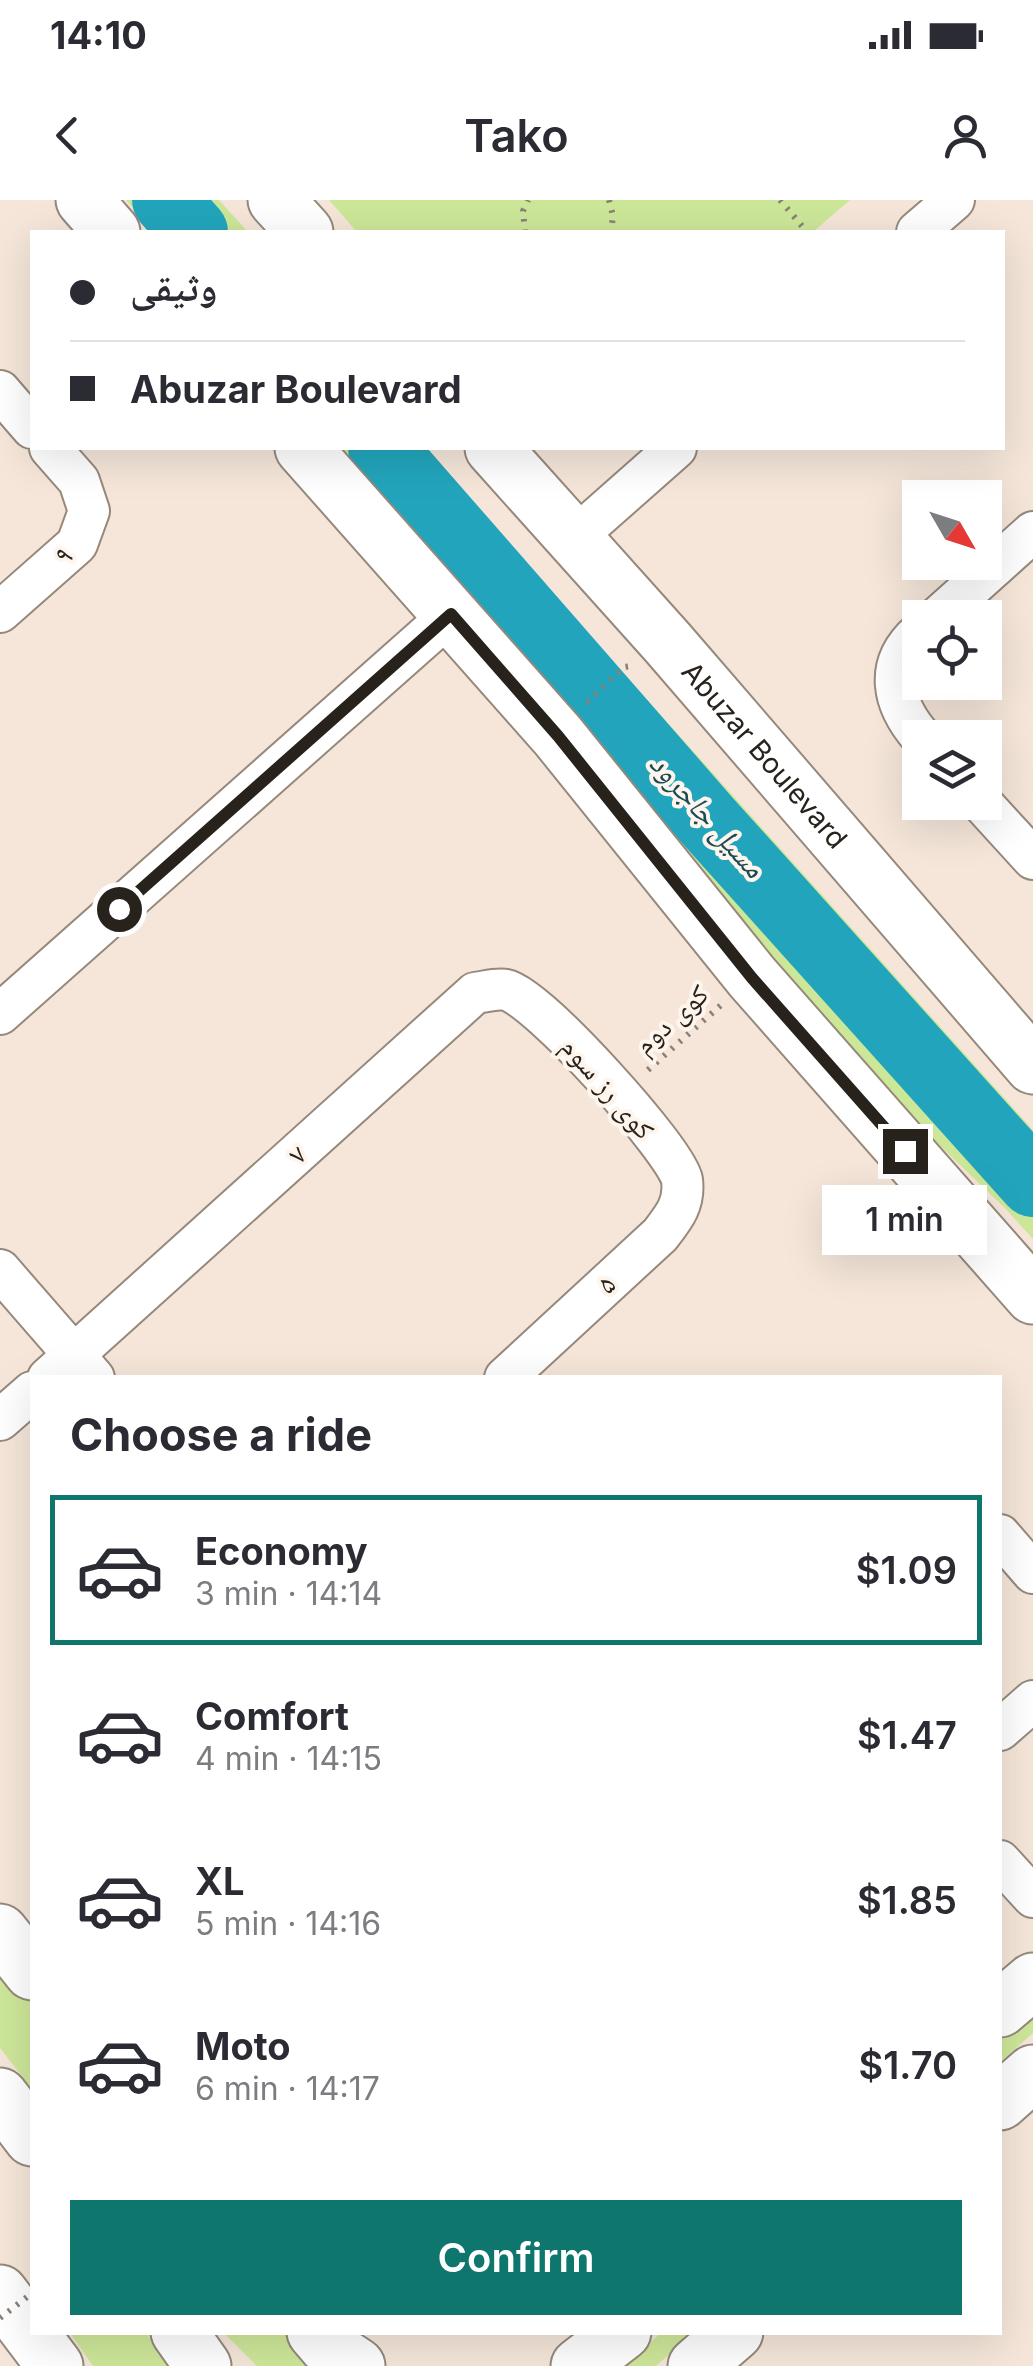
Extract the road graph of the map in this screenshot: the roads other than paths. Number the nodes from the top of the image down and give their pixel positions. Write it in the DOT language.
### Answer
graph roads {
  1 [pos="84,200"];
  2 [pos="276,200"];
  3 [pos="954,200"];
  4 [pos="110,230"];
  5 [pos="302,230"];
  6 [pos="920,230"];
  7 [pos="0,391"];
  8 [pos="30,426"];
  9 [pos="52,450"];
  10 [pos="305,450"];
  11 [pos="495,450"];
  12 [pos="674,450"];
  13 [pos="1033,532"];
  14 [pos="573,539"];
  15 [pos="957,600"];
  16 [pos="0,612"];
  17 [pos="451,614"];
  18 [pos="902,653"];
  19 [pos="910,720"];
  20 [pos="998,820"];
  21 [pos="1033,859"];
  22 [pos="531,1002"];
  23 [pos="0,1014"];
  24 [pos="1033,1066"];
  25 [pos="682,1177"];
  26 [pos="0,1270"];
  27 [pos="1033,1296"];
  28 [pos="72,1370"];
  29 [pos="508,1375"];
  30 [pos="30,1394"];
  31 [pos="0,1420"];
  32 [pos="1002,1537"];
  33 [pos="1033,1573"];
  34 [pos="1033,1701"];
  35 [pos="1002,1728"];
  36 [pos="1002,1862"];
  37 [pos="1033,1897"];
  38 [pos="0,1932"];
  39 [pos="30,1970"];
  40 [pos="1033,1980"];
  41 [pos="1002,2007"];
  42 [pos="1033,2073"];
  43 [pos="0,2096"];
  44 [pos="1002,2100"];
  45 [pos="30,2135"];
  46 [pos="0,2293"];
  47 [pos="30,2333"];
  48 [pos="32,2335"];
  49 [pos="181,2335"];
  50 [pos="621,2335"];
  51 [pos="732,2335"];
  52 [pos="55,2366"];
  53 [pos="202,2366"];
  54 [pos="579,2366"];
  55 [pos="696,2366"];
  1 -- 4 [label="main road"];
  2 -- 5 [label="main road"];
  3 -- 6 [label="street"];
  7 -- 8 [label="street"];
  9 -- 16 [label="street, ۹"];
  10 -- 17 [label="main road"];
  11 -- 14 [label="main road, Abuzar Boulevard"];
  12 -- 14 [label="street"];
  13 -- 15 [label="street"];
  14 -- 24 [label="main road, Abuzar Boulevard"];
  17 -- 23 [label="street"];
  17 -- 27 [label="main road"];
  18 -- 19 [label="street"];
  20 -- 21 [label="street"];
  22 -- 25 [label="street, کوی رز سوم"];
  22 -- 28 [label="street, ۷"];
  25 -- 29 [label="street, ۵"];
  26 -- 28 [label="street"];
  30 -- 31 [label="street"];
  32 -- 33 [label="street"];
  34 -- 35 [label="street"];
  36 -- 37 [label="street"];
  38 -- 39 [label="main road"];
  40 -- 41 [label="main road"];
  42 -- 44 [label="main road"];
  43 -- 45 [label="main road"];
  46 -- 47 [label="main road"];
  48 -- 52 [label="main road"];
  49 -- 53 [label="main road"];
  50 -- 54 [label="main road"];
  51 -- 55 [label="main road"];
}
